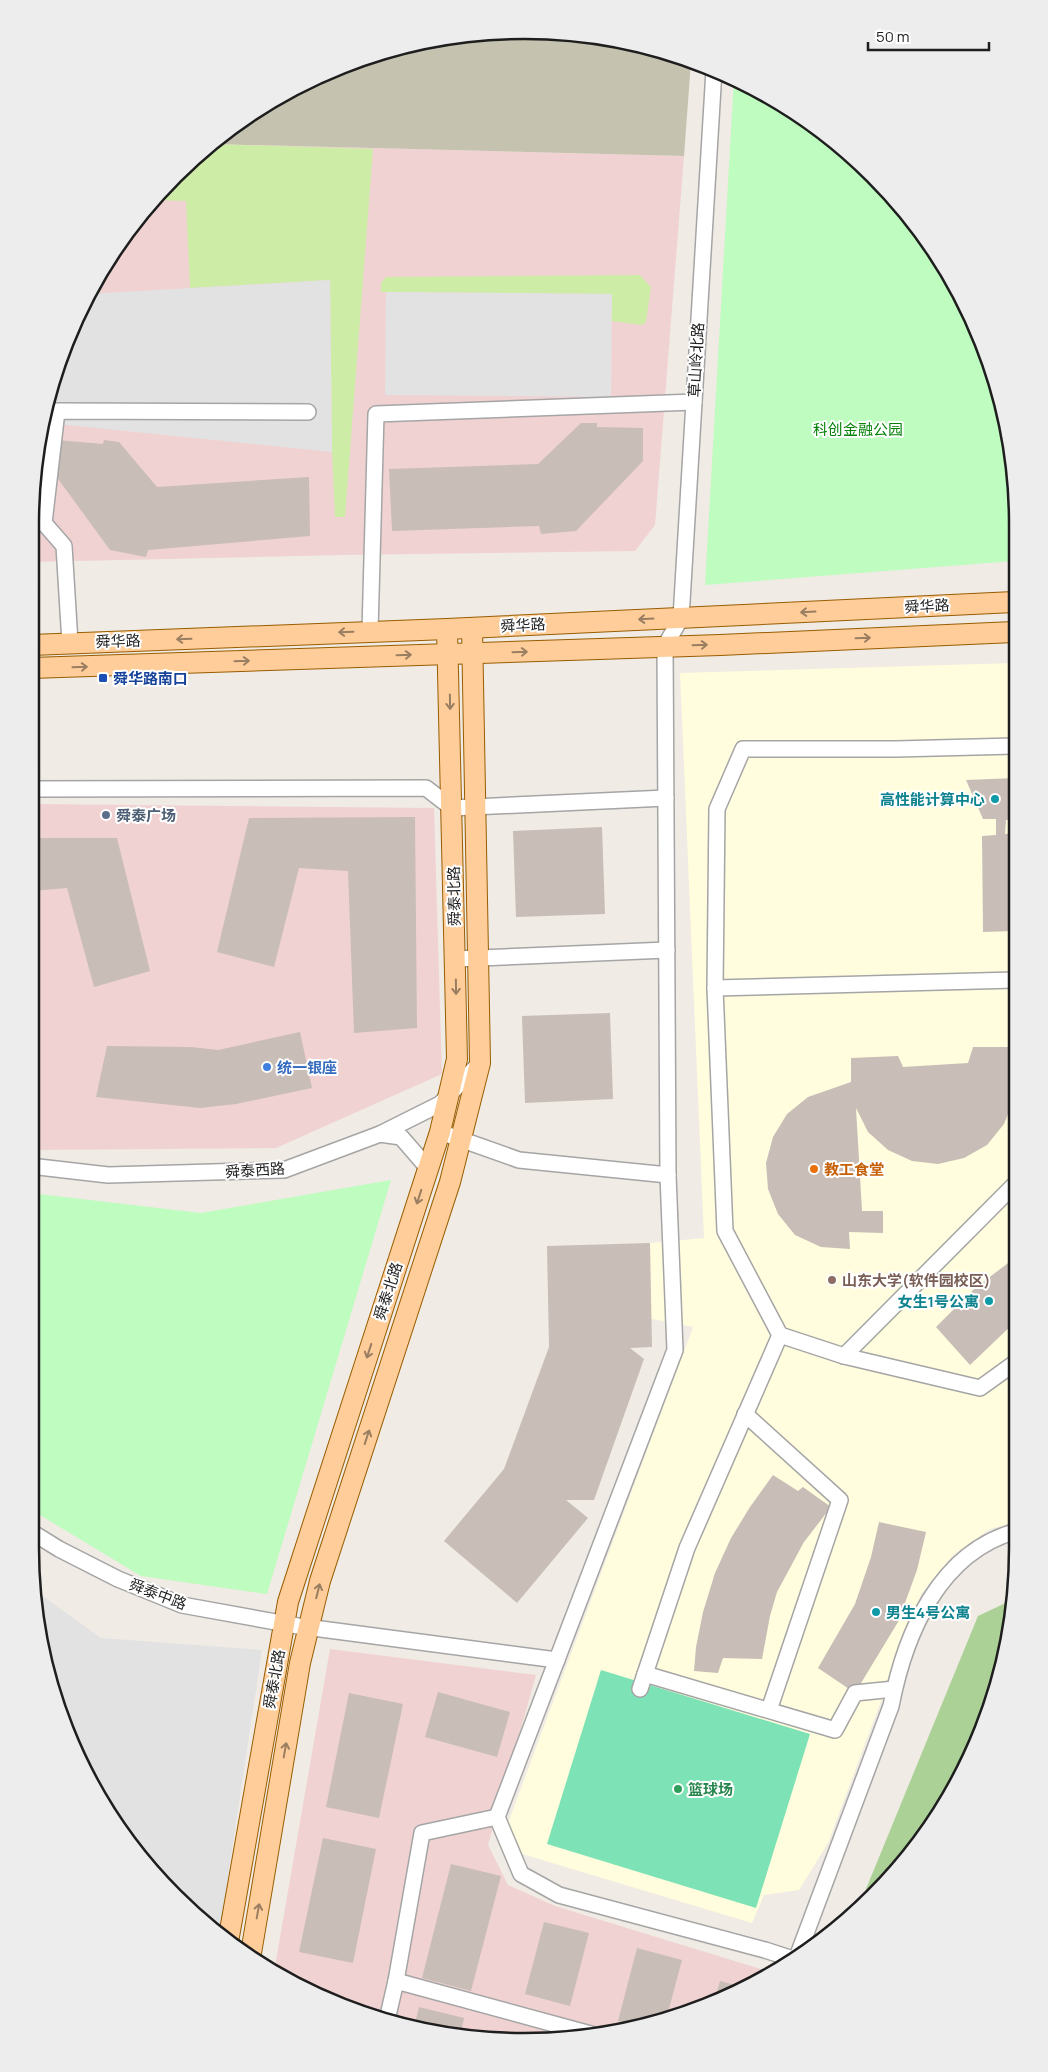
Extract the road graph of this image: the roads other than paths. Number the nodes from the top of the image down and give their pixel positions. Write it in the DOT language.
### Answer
graph roads {
  1 [pos="714,78"];
  2 [pos="694,402"];
  3 [pos="308,412"];
  4 [pos="1009,602"];
  5 [pos="681,618"];
  6 [pos="472,628"];
  7 [pos="448,629"];
  8 [pos="370,632"];
  9 [pos="1009,632"];
  10 [pos="70,643"];
  11 [pos="39,645"];
  12 [pos="665,646"];
  13 [pos="448,653"];
  14 [pos="472,654"];
  15 [pos="39,668"];
  16 [pos="1009,746"];
  17 [pos="39,789"];
  18 [pos="666,798"];
  19 [pos="452,808"];
  20 [pos="475,808"];
  21 [pos="667,950"];
  22 [pos="478,958"];
  23 [pos="455,959"];
  24 [pos="1009,980"];
  25 [pos="715,988"];
  26 [pos="480,1063"];
  27 [pos="449,1096"];
  28 [pos="440,1132"];
  29 [pos="380,1134"];
  30 [pos="461,1140"];
  31 [pos="39,1167"];
  32 [pos="427,1173"];
  33 [pos="668,1175"];
  34 [pos="1009,1191"];
  35 [pos="780,1335"];
  36 [pos="844,1356"];
  37 [pos="1009,1367"];
  38 [pos="745,1414"];
  39 [pos="1009,1532"];
  40 [pos="39,1537"];
  41 [pos="297,1626"];
  42 [pos="557,1660"];
  43 [pos="645,1674"];
  44 [pos="640,1689"];
  45 [pos="894,1689"];
  46 [pos="769,1710"];
  47 [pos="497,1817"];
  48 [pos="230,1934"];
  49 [pos="801,1946"];
  50 [pos="252,1949"];
  51 [pos="785,1957"];
  52 [pos="396,1981"];
  53 [pos="388,2014"];
  54 [pos="576,2030"];
  1 -- 2 [label="street, 草山岭北路"];
  2 -- 5 [label="street, 草山岭北路"];
  2 -- 8 [label="street"];
  3 -- 10 [label="street"];
  4 -- 5 [label="main road, 舜华路, one-way"];
  5 -- 6 [label="main road, 舜华路, one-way"];
  5 -- 12 [label="street, 草山岭北路"];
  6 -- 7 [label="main road, 舜华路"];
  6 -- 14 [label="main road"];
  7 -- 8 [label="main road, 舜华路"];
  7 -- 13 [label="main road, 舜泰北路"];
  8 -- 10 [label="main road, 舜华路, one-way"];
  12 -- 9 [label="main road, 舜华路, one-way"];
  10 -- 11 [label="main road, 舜华路"];
  14 -- 12 [label="main road, 舜华路, one-way"];
  12 -- 18 [label="street"];
  13 -- 14 [label="main road, 舜华路"];
  15 -- 13 [label="main road, 舜华路, one-way"];
  13 -- 19 [label="main road, 舜泰北路, one-way"];
  14 -- 20 [label="main road"];
  16 -- 25 [label="street"];
  17 -- 19 [label="street"];
  18 -- 20 [label="street"];
  18 -- 21 [label="street"];
  19 -- 20 [label="street"];
  19 -- 23 [label="main road, 舜泰北路"];
  20 -- 22 [label="main road"];
  21 -- 22 [label="street"];
  21 -- 33 [label="street"];
  22 -- 23 [label="street"];
  22 -- 26 [label="main road"];
  23 -- 27 [label="main road, 舜泰北路, one-way"];
  24 -- 25 [label="street"];
  25 -- 35 [label="street"];
  26 -- 27 [label="street, 舜泰西路"];
  26 -- 30 [label="main road"];
  27 -- 28 [label="main road, 舜泰北路"];
  27 -- 29 [label="street, 舜泰西路"];
  28 -- 30 [label="street"];
  28 -- 32 [label="main road, 舜泰北路"];
  29 -- 31 [label="street, 舜泰西路"];
  29 -- 32 [label="street"];
  30 -- 33 [label="street"];
  41 -- 30 [label="main road, one-way"];
  32 -- 41 [label="main road, 舜泰北路, one-way"];
  33 -- 42 [label="street"];
  34 -- 36 [label="street"];
  35 -- 36 [label="street"];
  35 -- 38 [label="street"];
  36 -- 37 [label="street"];
  38 -- 43 [label="street"];
  38 -- 46 [label="street"];
  39 -- 45 [label="street"];
  40 -- 41 [label="street, 舜泰中路"];
  41 -- 42 [label="street, 舜泰中路"];
  41 -- 48 [label="main road, 舜泰北路"];
  50 -- 41 [label="main road, one-way"];
  42 -- 47 [label="street"];
  43 -- 44 [label="street"];
  43 -- 46 [label="street"];
  45 -- 46 [label="street"];
  45 -- 49 [label="street"];
  47 -- 51 [label="street"];
  47 -- 52 [label="street"];
  52 -- 53 [label="street"];
  52 -- 54 [label="street"];
}
